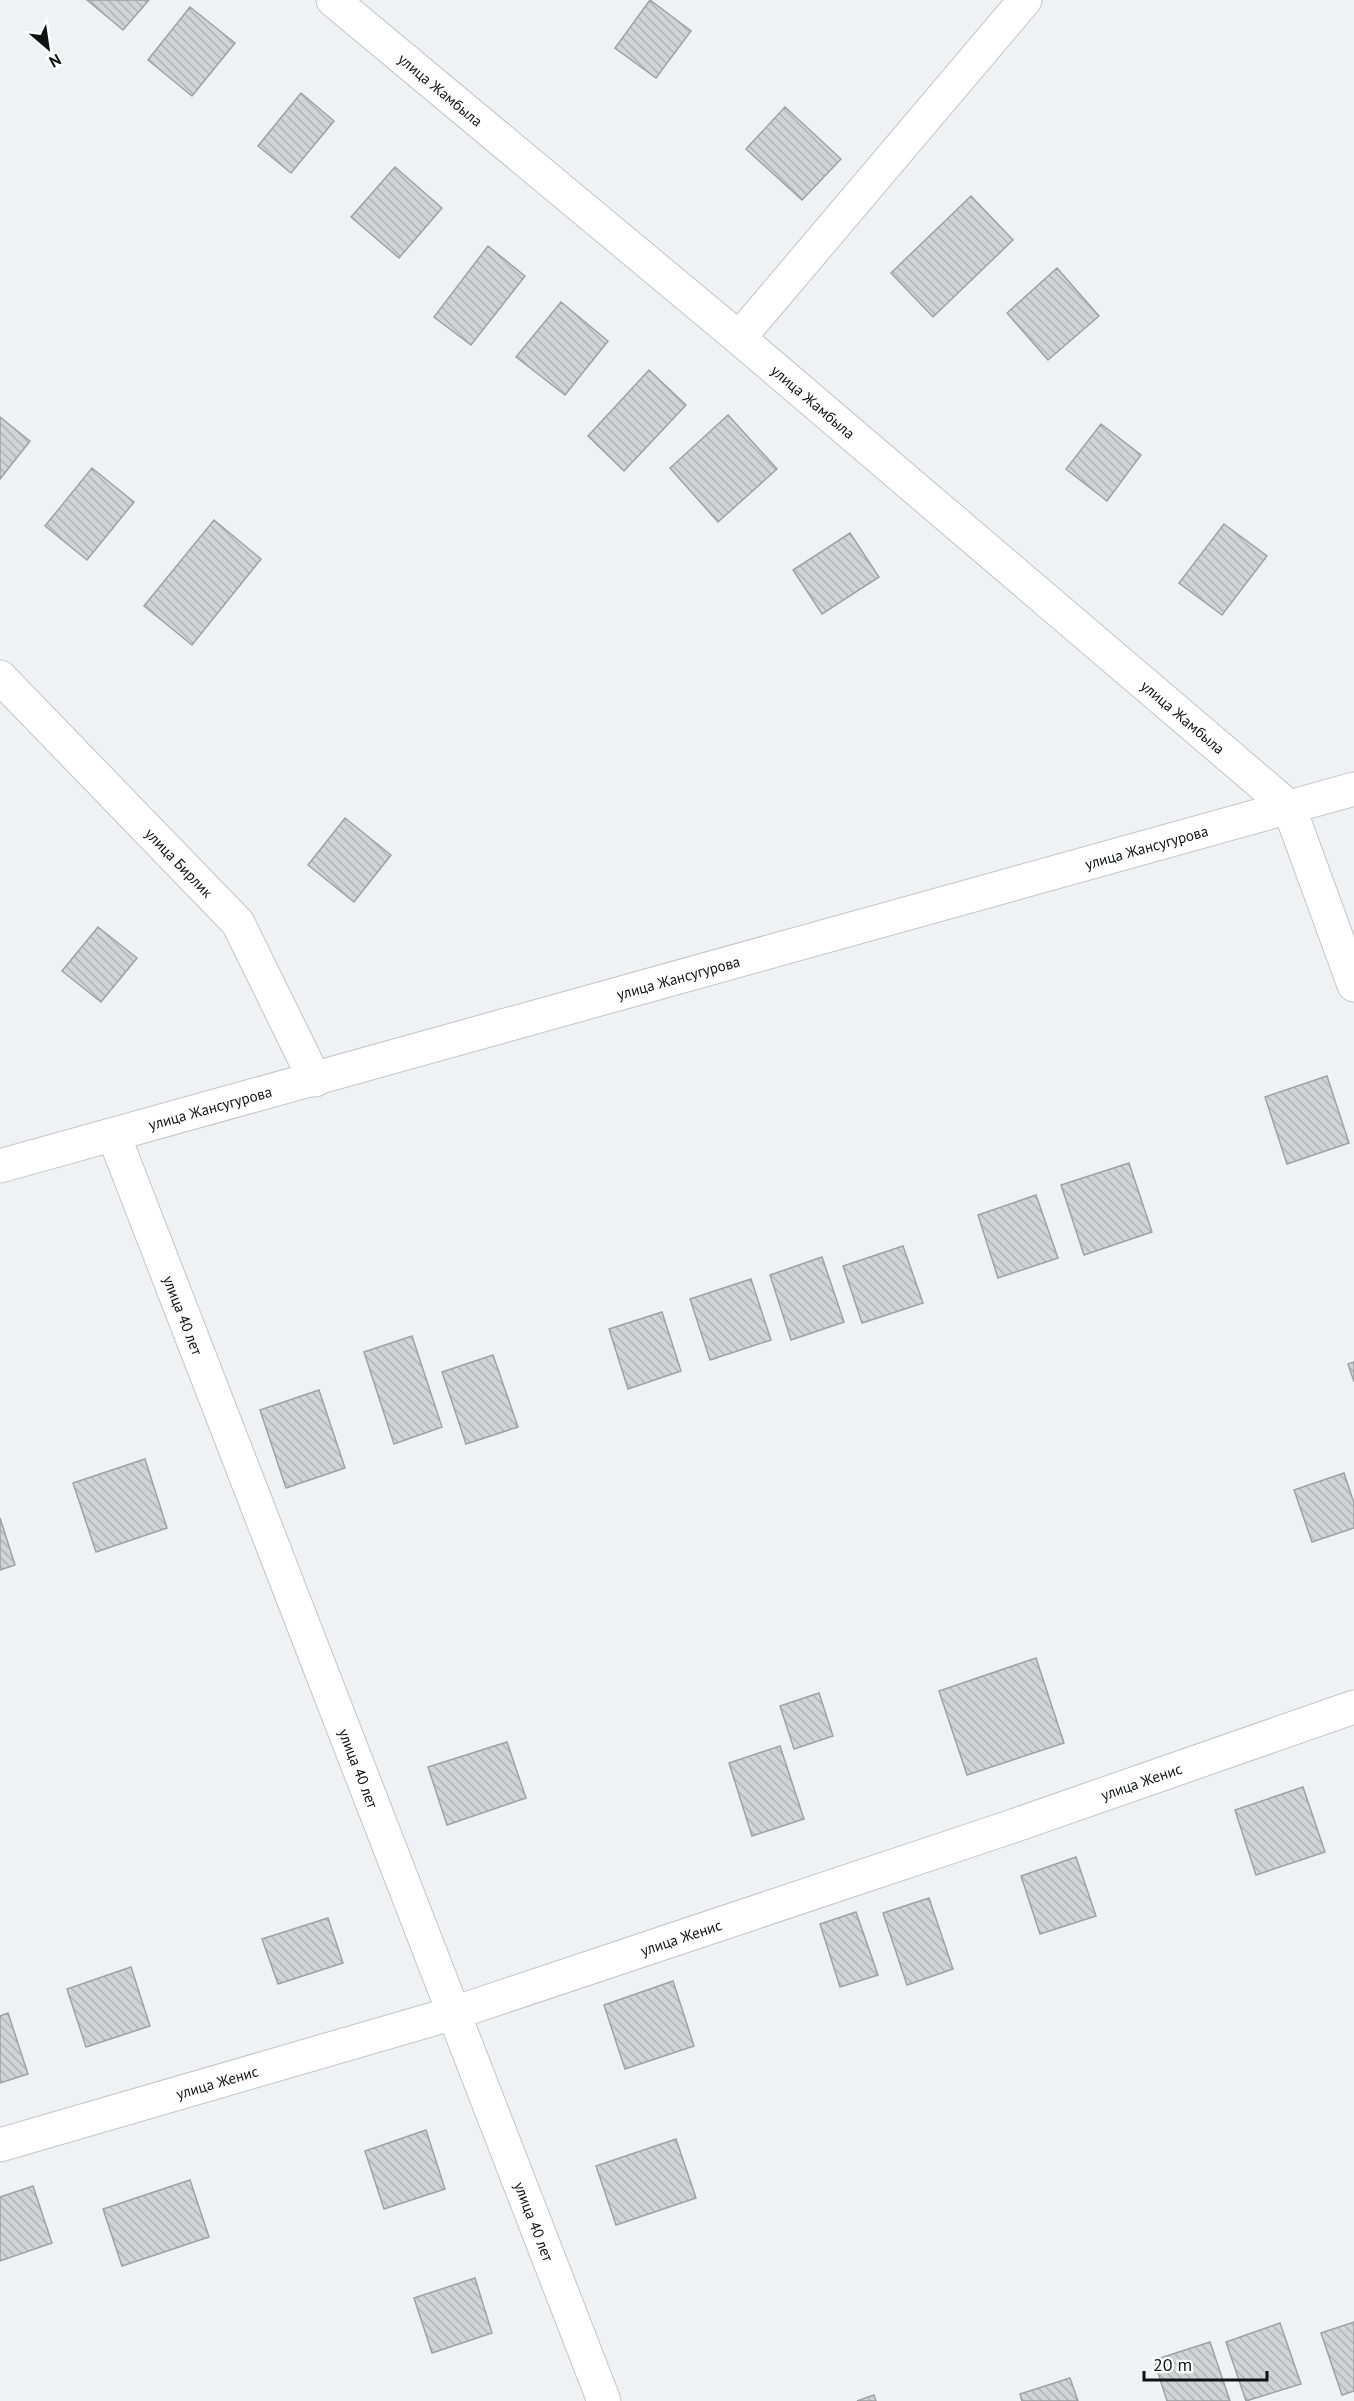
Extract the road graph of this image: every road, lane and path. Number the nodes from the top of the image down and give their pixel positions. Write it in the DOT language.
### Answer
graph roads {
  1 [pos="333,0"];
  2 [pos="1025,0"];
  3 [pos="739,338"];
  4 [pos="0,677"];
  5 [pos="1354,789"];
  6 [pos="1289,807"];
  7 [pos="1348,952"];
  8 [pos="1354,986"];
  9 [pos="315,1080"];
  10 [pos="114,1136"];
  11 [pos="0,1166"];
  12 [pos="1354,1707"];
  13 [pos="454,2013"];
  14 [pos="0,2145"];
  15 [pos="604,2401"];
  1 -- 3 [label="street, улица Жамбыла"];
  2 -- 3 [label="street"];
  3 -- 6 [label="street, улица Жамбыла"];
  4 -- 9 [label="street, улица Бирлик"];
  5 -- 6 [label="street, улица Жансугурова"];
  6 -- 7 [label="street"];
  6 -- 9 [label="street, улица Жансугурова"];
  7 -- 8 [label="street"];
  9 -- 10 [label="street, улица Жансугурова"];
  10 -- 11 [label="street, улица Жансугурова"];
  10 -- 13 [label="street, улица 40 лет"];
  12 -- 13 [label="street, улица Женис"];
  13 -- 14 [label="street, улица Женис"];
  13 -- 15 [label="street, улица 40 лет"];
}
